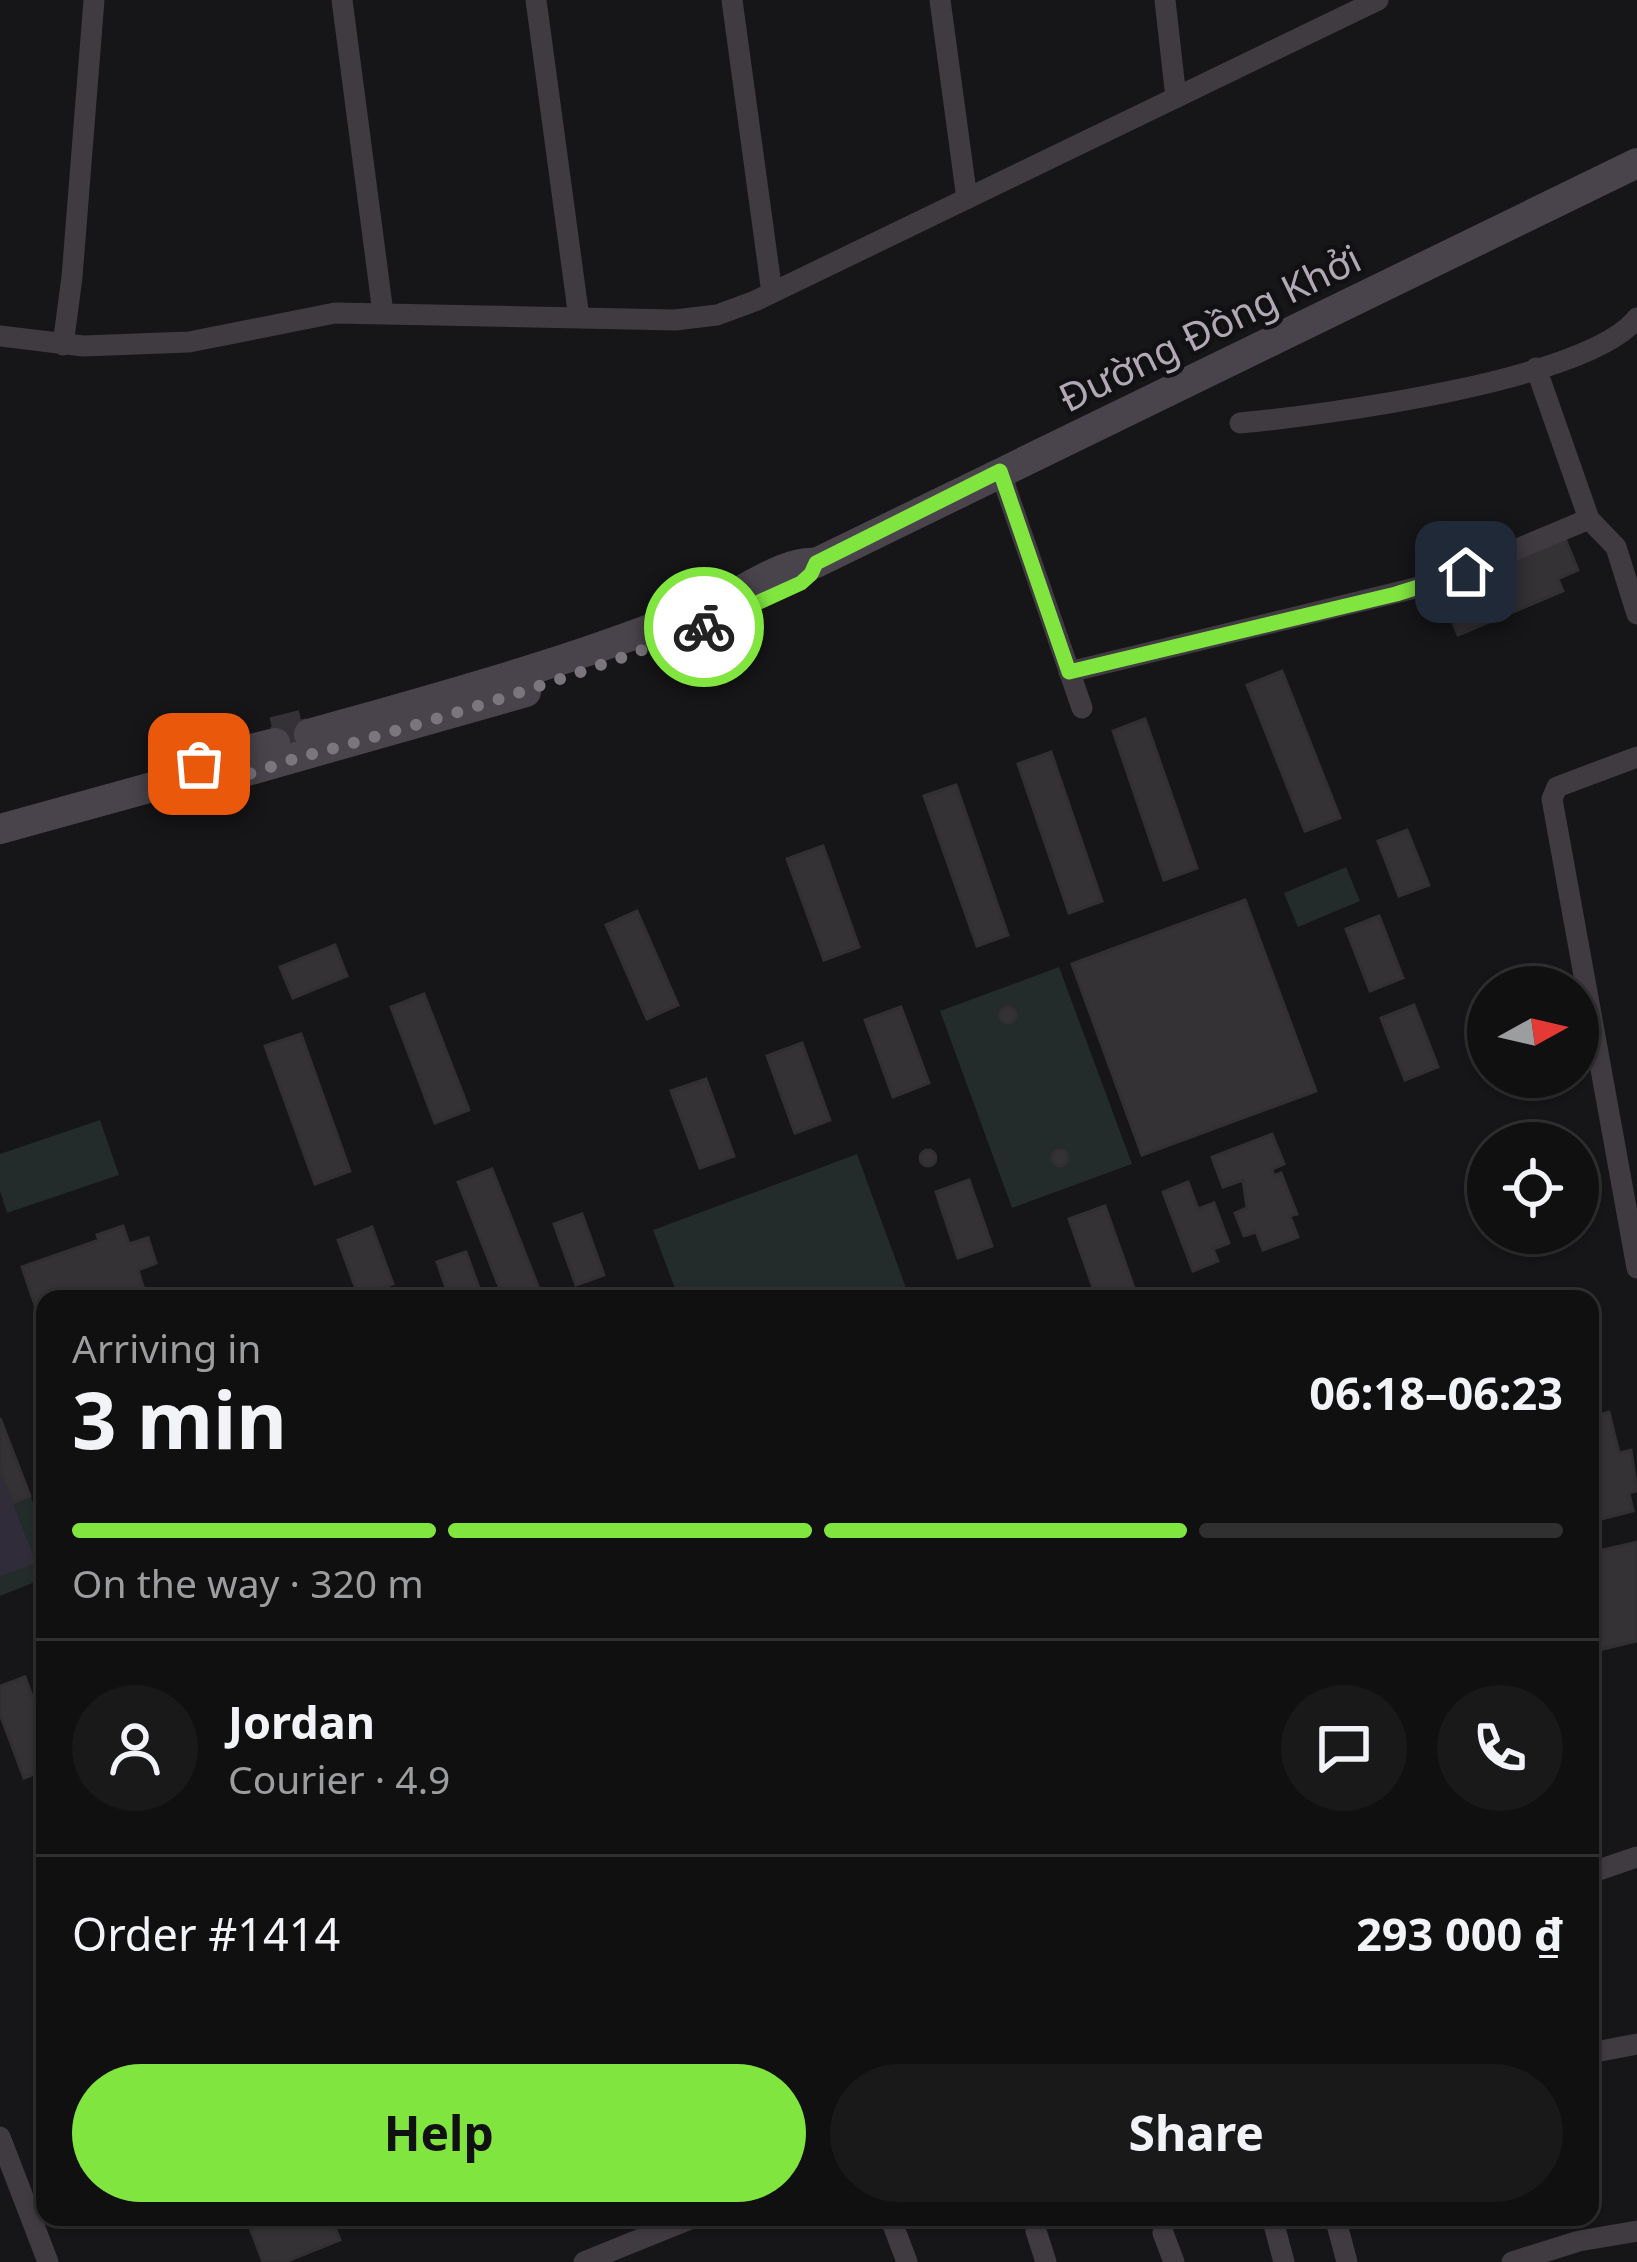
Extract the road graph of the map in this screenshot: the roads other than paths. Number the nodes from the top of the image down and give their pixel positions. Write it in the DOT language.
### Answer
graph roads {
  1 [pos="94,0"];
  2 [pos="342,0"];
  3 [pos="536,0"];
  4 [pos="732,0"];
  5 [pos="940,0"];
  6 [pos="1165,0"];
  7 [pos="1373,1"];
  8 [pos="1177,98"];
  9 [pos="1637,163"];
  10 [pos="967,199"];
  11 [pos="772,293"];
  12 [pos="383,313"];
  13 [pos="579,318"];
  14 [pos="1633,328"];
  15 [pos="0,336"];
  16 [pos="63,345"];
  17 [pos="1536,368"];
  18 [pos="1240,423"];
  19 [pos="1000,471"];
  20 [pos="1589,519"];
  21 [pos="816,563"];
  22 [pos="1637,614"];
  23 [pos="1069,672"];
  24 [pos="1082,708"];
  25 [pos="315,729"];
  26 [pos="266,741"];
  27 [pos="1637,758"];
  28 [pos="185,778"];
  29 [pos="0,829"];
  30 [pos="1637,1268"];
  31 [pos="1637,1857"];
  32 [pos="1599,1870"];
  33 [pos="1637,2044"];
  34 [pos="1599,2051"];
  35 [pos="0,2137"];
  36 [pos="673,2226"];
  37 [pos="893,2226"];
  38 [pos="1274,2226"];
  39 [pos="1337,2226"];
  40 [pos="1036,2231"];
  41 [pos="1637,2231"];
  42 [pos="1163,2233"];
  43 [pos="1518,2261"];
  44 [pos="48,2262"];
  45 [pos="584,2262"];
  46 [pos="907,2262"];
  47 [pos="1046,2262"];
  48 [pos="1174,2262"];
  49 [pos="1284,2262"];
  50 [pos="1347,2262"];
  1 -- 16 [label="street"];
  2 -- 12 [label="street"];
  3 -- 13 [label="street"];
  4 -- 11 [label="street"];
  5 -- 10 [label="street"];
  6 -- 8 [label="street"];
  7 -- 8 [label="street"];
  8 -- 10 [label="street"];
  9 -- 19 [label="main road, Đường Đồng Khởi"];
  10 -- 11 [label="street"];
  11 -- 13 [label="street"];
  12 -- 13 [label="street"];
  12 -- 16 [label="street"];
  14 -- 17 [label="street"];
  15 -- 16 [label="street"];
  17 -- 18 [label="street"];
  17 -- 20 [label="street"];
  19 -- 21 [label="main road, Đường Đồng Khởi"];
  19 -- 23 [label="street"];
  20 -- 22 [label="street"];
  20 -- 23 [label="street"];
  21 -- 25 [label="main road, Đường Đồng Khởi"];
  21 -- 28 [label="main road, Đường Đồng Khởi"];
  23 -- 24 [label="street"];
  26 -- 28 [label="main road, Đường Đồng Khởi"];
  27 -- 30 [label="street"];
  28 -- 29 [label="main road, Đường Đồng Khởi"];
  31 -- 32 [label="street"];
  33 -- 34 [label="street"];
  35 -- 44 [label="street"];
  36 -- 45 [label="street"];
  37 -- 46 [label="street"];
  38 -- 49 [label="street"];
  39 -- 50 [label="street"];
  40 -- 47 [label="street"];
  41 -- 43 [label="street"];
  42 -- 48 [label="street"];
}
